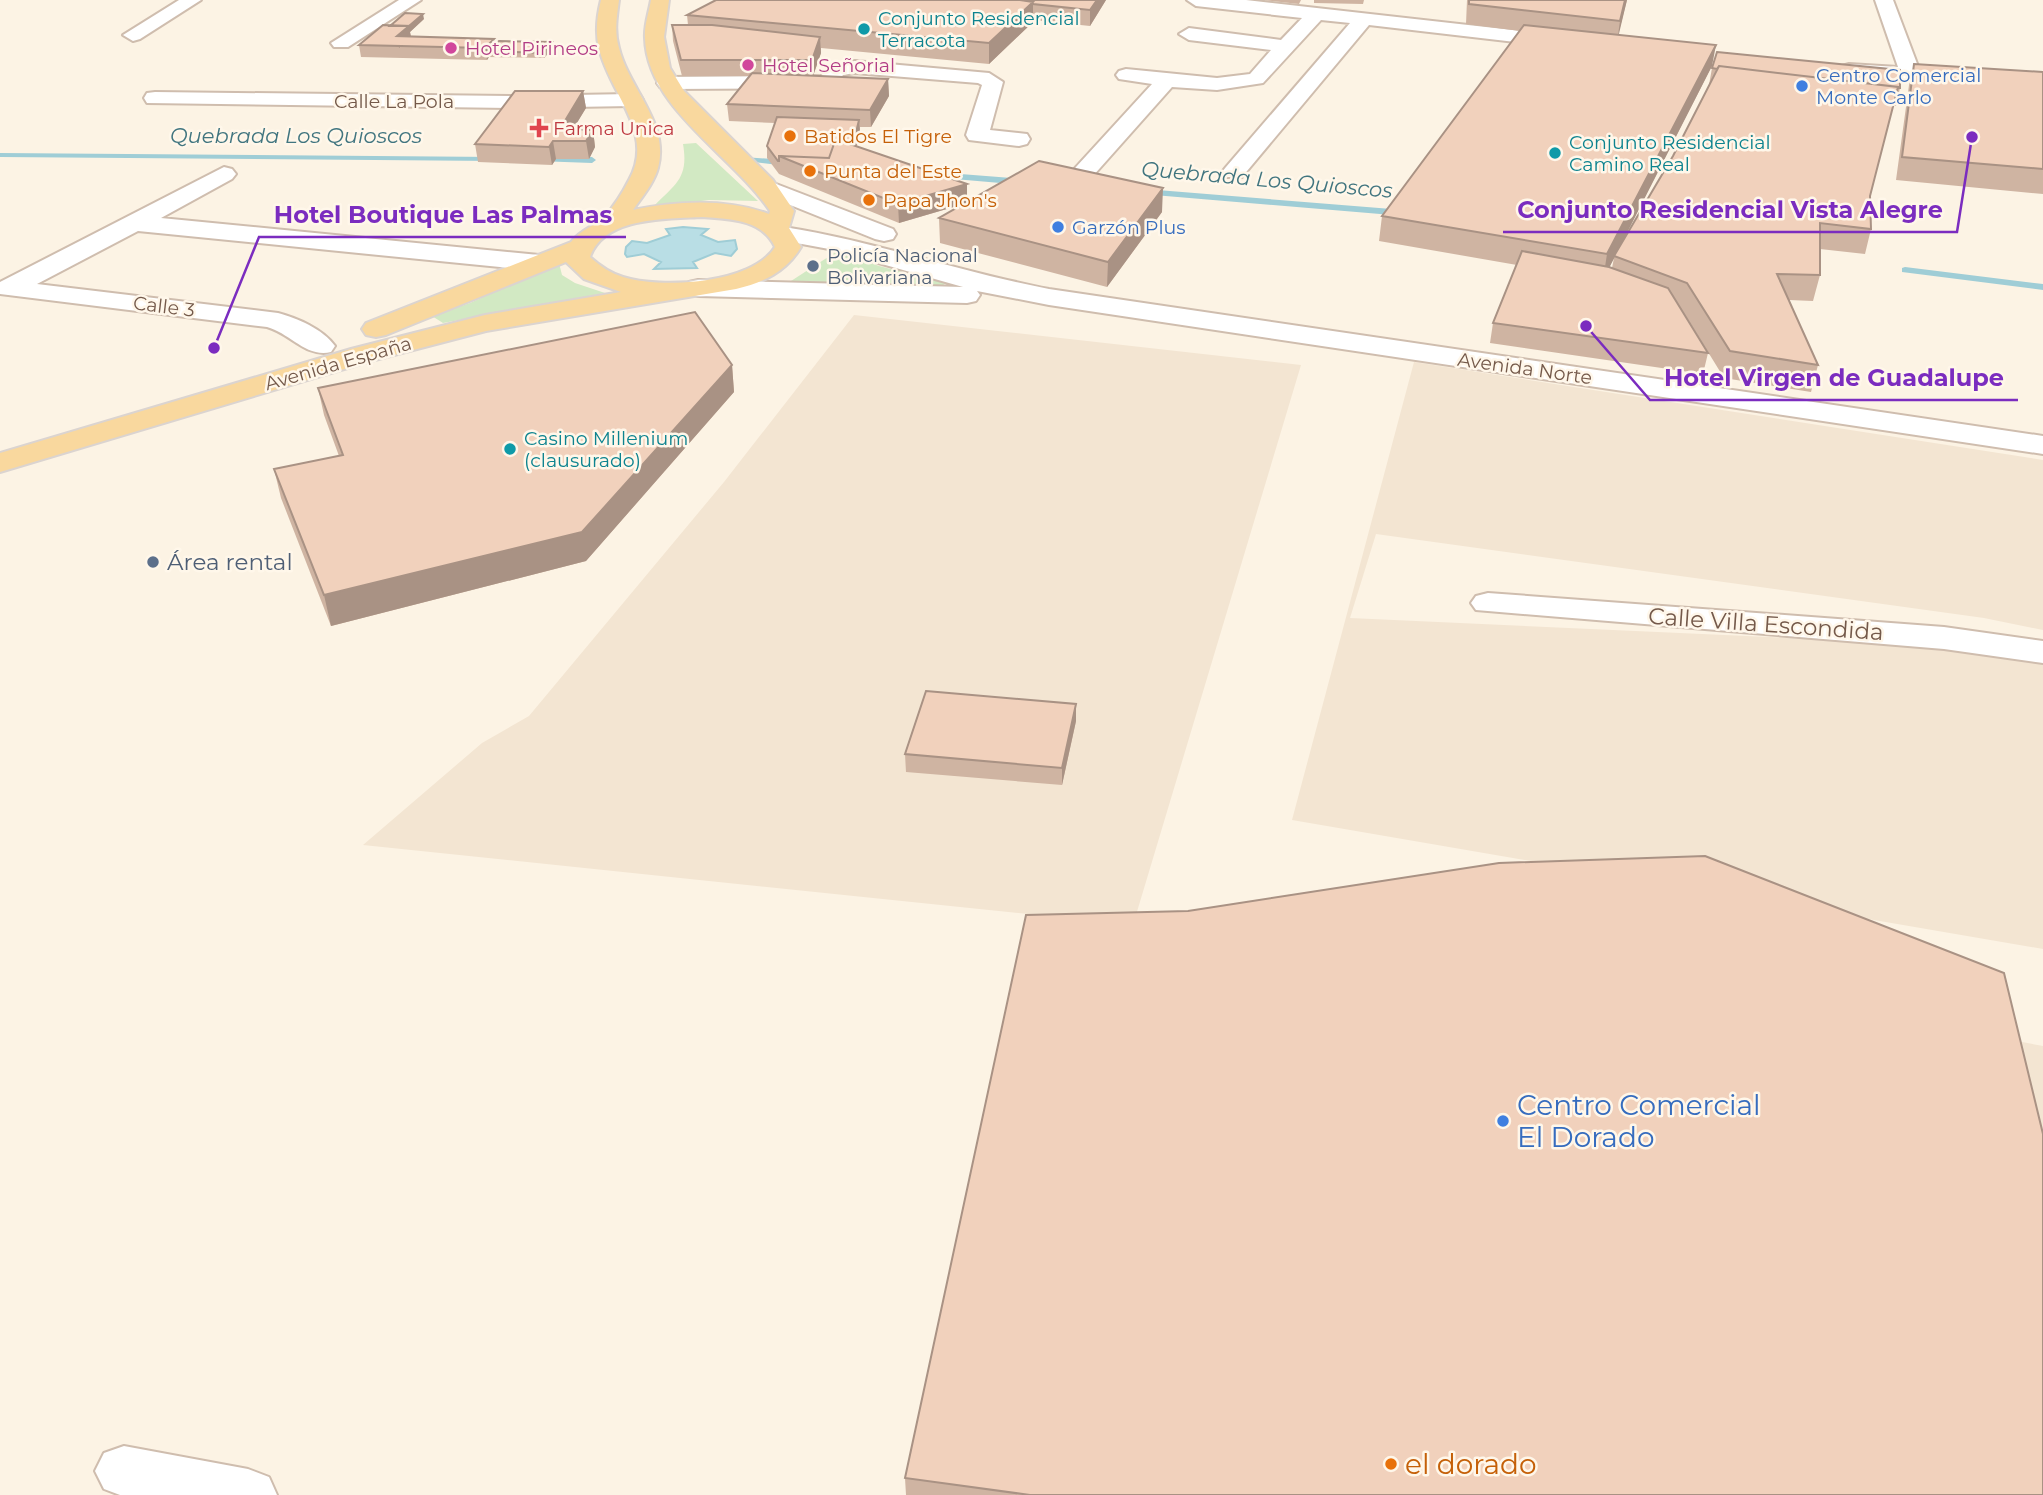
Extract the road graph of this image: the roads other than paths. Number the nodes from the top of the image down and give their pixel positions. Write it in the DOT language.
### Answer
graph roads {
  1 [pos="192,0"];
  2 [pos="412,0"];
  3 [pos="610,0"];
  4 [pos="660,0"];
  5 [pos="1196,0"];
  6 [pos="1884,0"];
  7 [pos="1316,14"];
  8 [pos="1363,20"];
  9 [pos="1189,34"];
  10 [pos="133,35"];
  11 [pos="341,43"];
  12 [pos="1591,44"];
  13 [pos="1284,46"];
  14 [pos="1835,69"];
  15 [pos="1126,75"];
  16 [pos="1910,75"];
  17 [pos="1167,80"];
  18 [pos="667,83"];
  19 [pos="2043,84"];
  20 [pos="155,98"];
  21 [pos="342,110"];
  22 [pos="637,110"];
  23 [pos="148,119"];
  24 [pos="1019,139"];
  25 [pos="1084,172"];
  26 [pos="1234,172"];
  27 [pos="224,174"];
  28 [pos="771,189"];
  29 [pos="134,223"];
  30 [pos="612,224"];
  31 [pos="781,231"];
  32 [pos="578,247"];
  33 [pos="539,263"];
  34 [pos="4,288"];
  35 [pos="691,289"];
  36 [pos="1049,297"];
  37 [pos="321,346"];
  38 [pos="0,441"];
  39 [pos="2043,445"];
  40 [pos="0,463"];
  41 [pos="1488,603"];
  42 [pos="2043,652"];
  43 [pos="124,1471"];
  44 [pos="248,1495"];
  1 -- 10 [label="street"];
  2 -- 11 [label="street"];
  3 -- 22 [label="main road"];
  4 -- 18 [label="main road"];
  5 -- 7 [label="street"];
  6 -- 16 [label="street"];
  7 -- 8 [label="street"];
  7 -- 13 [label="street"];
  8 -- 12 [label="street"];
  8 -- 26 [label="street"];
  9 -- 13 [label="street"];
  13 -- 17 [label="street"];
  14 -- 16 [label="street"];
  15 -- 17 [label="street"];
  16 -- 19 [label="street"];
  17 -- 25 [label="street"];
  18 -- 24 [label="street"];
  18 -- 28 [label="main road"];
  20 -- 21 [label="street, Calle La Pola"];
  21 -- 22 [label="street, Calle La Pola"];
  21 -- 23 [label="street"];
  22 -- 30 [label="main road"];
  27 -- 29 [label="street"];
  28 -- 31 [label="main road"];
  28 -- 36 [label="street"];
  29 -- 33 [label="street"];
  29 -- 34 [label="street"];
  30 -- 31 [label="main road"];
  30 -- 32 [label="main road, Avenida España"];
  31 -- 35 [label="main road"];
  31 -- 36 [label="street, Avenida Norte"];
  32 -- 33 [label="main road, Avenida España"];
  32 -- 35 [label="main road"];
  33 -- 37 [label="main road, Avenida España"];
  34 -- 37 [label="street, Calle 3"];
  35 -- 36 [label="street, Avenida Norte"];
  35 -- 40 [label="main road, Avenida España"];
  36 -- 39 [label="street, Avenida Norte"];
  37 -- 38 [label="main road, Avenida España"];
  41 -- 42 [label="street, Calle Villa Escondida"];
  43 -- 44 [label="street"];
}
